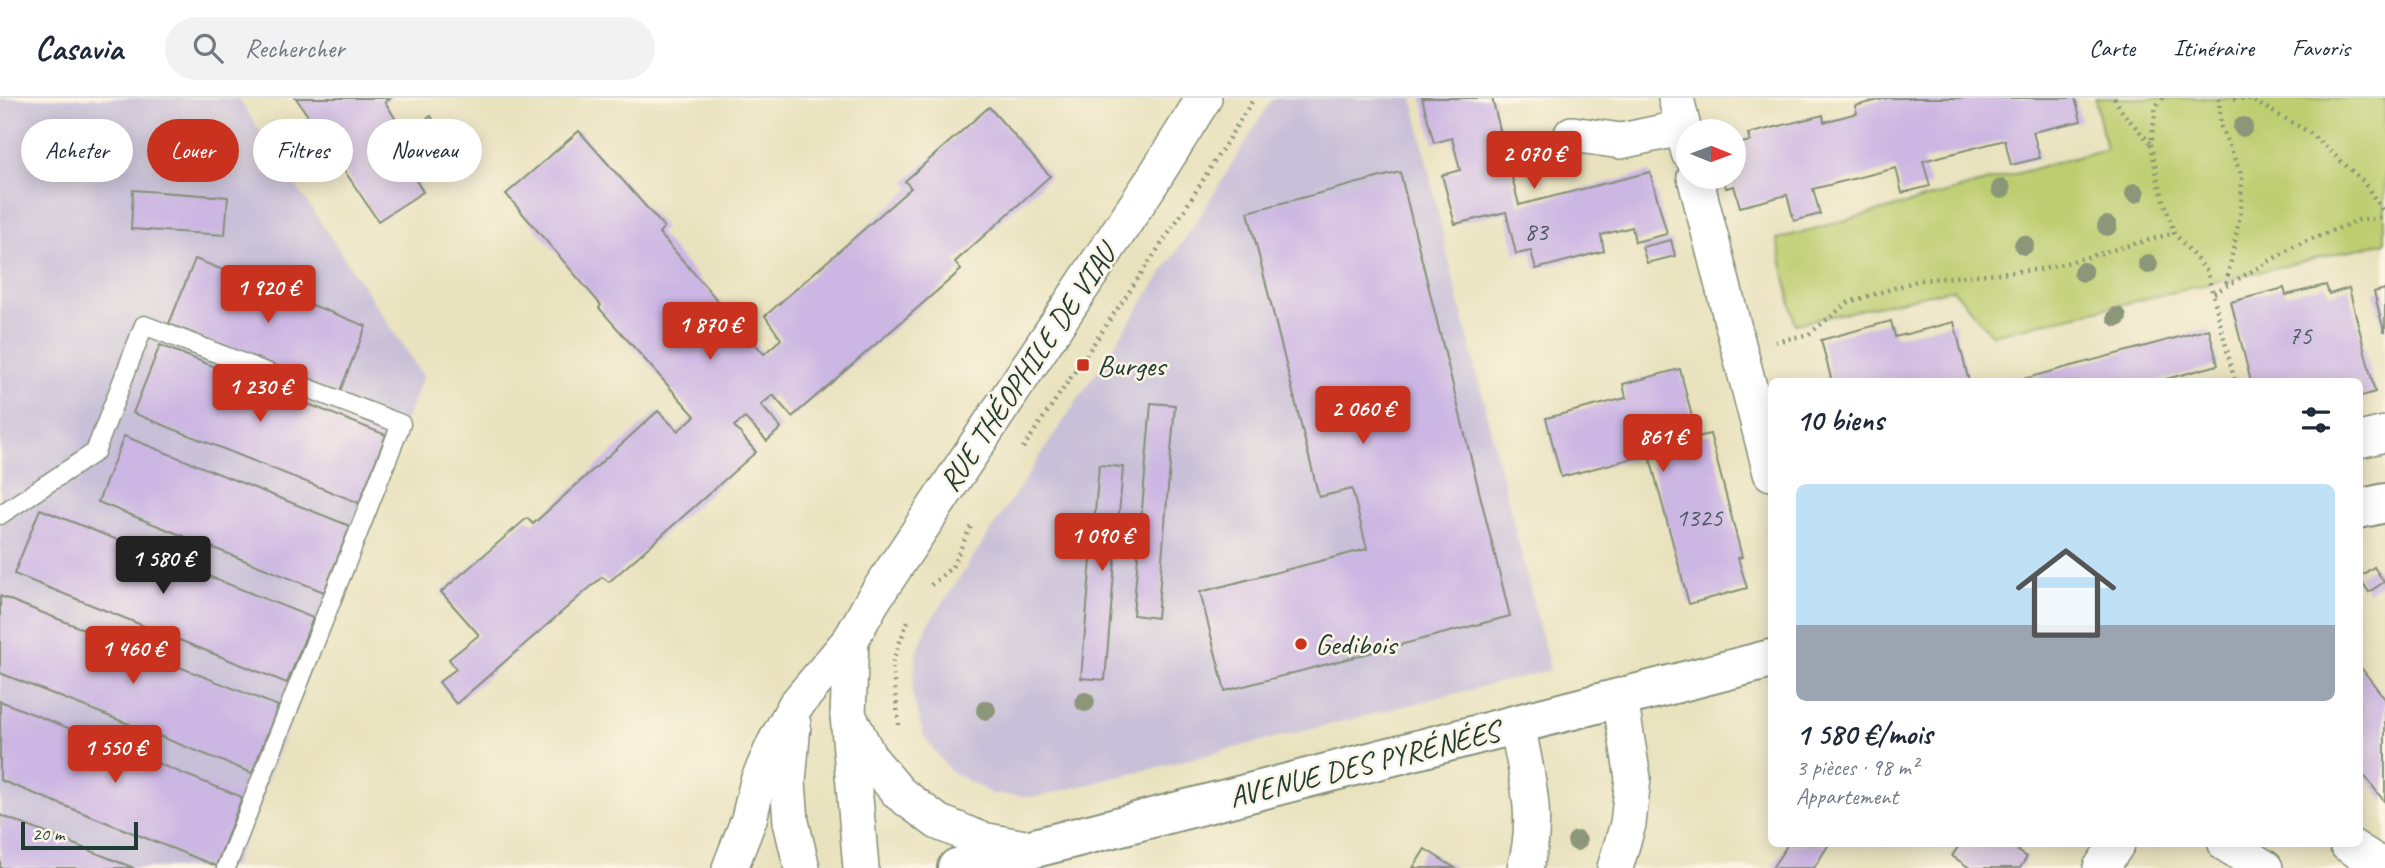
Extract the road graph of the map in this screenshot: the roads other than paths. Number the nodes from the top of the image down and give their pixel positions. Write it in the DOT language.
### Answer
graph roads {
  1 [pos="1204,98"];
  2 [pos="1676,127"];
  3 [pos="1572,134"];
  4 [pos="1698,189"];
  5 [pos="2385,434"];
  6 [pos="2363,439"];
  7 [pos="1768,461"];
  8 [pos="2385,502"];
  9 [pos="2363,508"];
  10 [pos="0,515"];
  11 [pos="851,639"];
  12 [pos="1768,660"];
  13 [pos="1620,698"];
  14 [pos="795,706"];
  15 [pos="848,715"];
  16 [pos="1517,724"];
  17 [pos="2115,847"];
  18 [pos="2231,847"];
  19 [pos="2352,847"];
  20 [pos="1030,849"];
  21 [pos="226,868"];
  22 [pos="730,868"];
  23 [pos="802,868"];
  24 [pos="861,868"];
  25 [pos="957,868"];
  26 [pos="1525,868"];
  27 [pos="1615,868"];
  28 [pos="2101,868"];
  29 [pos="2265,868"];
  30 [pos="2385,868"];
  1 -- 11 [label="street, RUE THÉOPHILE DE VIAU"];
  2 -- 3 [label="street"];
  4 -- 7 [label="street"];
  5 -- 6 [label="street"];
  8 -- 9 [label="main road"];
  10 -- 21 [label="lane"];
  11 -- 14 [label="street, RUE THÉOPHILE DE VIAU"];
  11 -- 15 [label="street, RUE THÉOPHILE DE VIAU"];
  12 -- 13 [label="main road, AVENUE DES PYRÉNÉES"];
  13 -- 16 [label="main road, AVENUE DES PYRÉNÉES"];
  13 -- 27 [label="street"];
  14 -- 22 [label="street, RUE THÉOPHILE DE VIAU"];
  14 -- 23 [label="street"];
  15 -- 20 [label="street, RUE THÉOPHILE DE VIAU"];
  15 -- 24 [label="street, RUE THÉOPHILE DE VIAU"];
  16 -- 20 [label="main road, AVENUE DES PYRÉNÉES"];
  16 -- 26 [label="street"];
  17 -- 28 [label="street"];
  18 -- 29 [label="street"];
  19 -- 30 [label="street"];
  20 -- 25 [label="main road, AVENUE DES PYRÉNÉES"];
}
